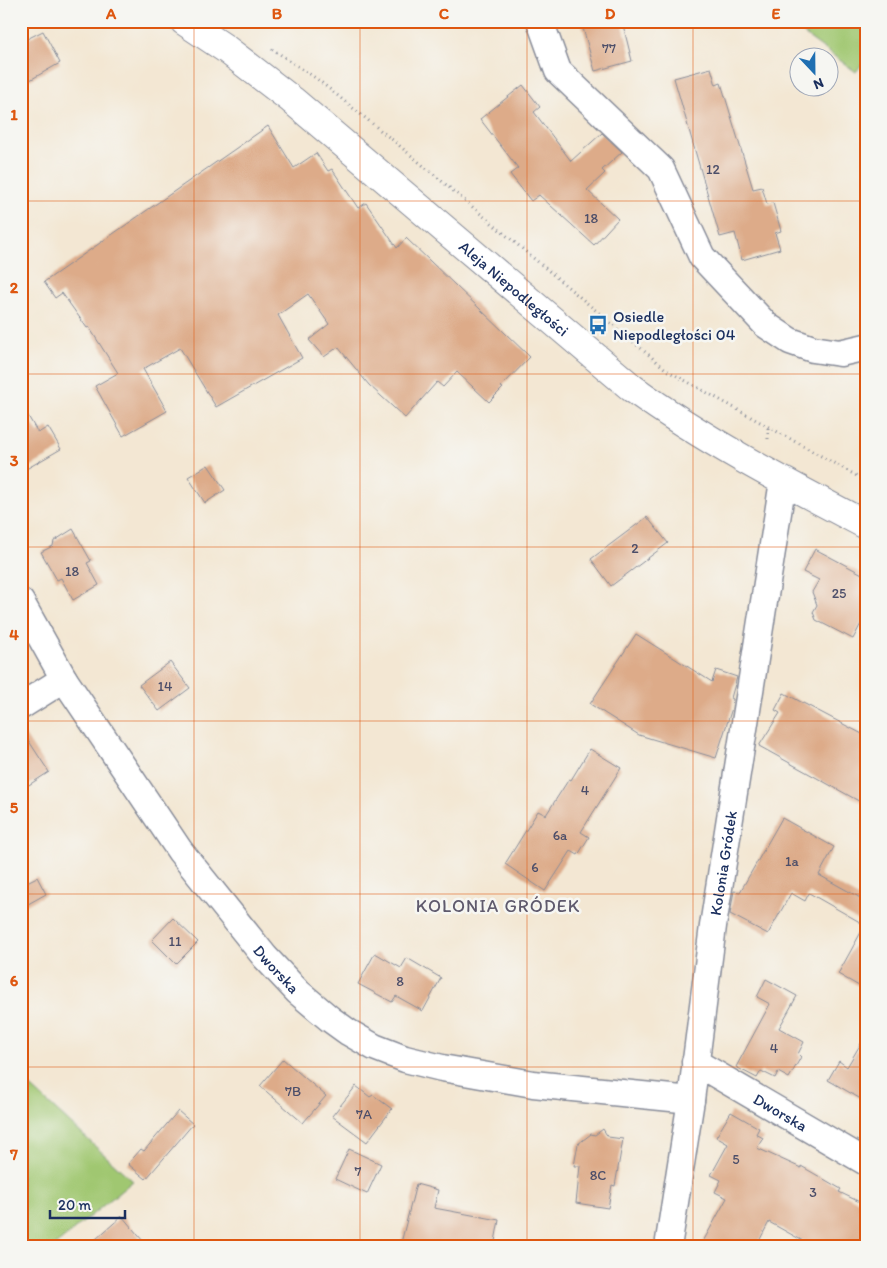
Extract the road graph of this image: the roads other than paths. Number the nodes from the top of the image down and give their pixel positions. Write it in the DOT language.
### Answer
graph roads {
  1 [pos="184,21"];
  2 [pos="540,21"];
  3 [pos="866,347"];
  4 [pos="782,481"];
  5 [pos="866,525"];
  6 [pos="21,602"];
  7 [pos="64,679"];
  8 [pos="21,706"];
  9 [pos="695,1062"];
  10 [pos="691,1100"];
  11 [pos="866,1162"];
  12 [pos="668,1247"];
  1 -- 4 [label="main road, Aleja Niepodległości"];
  2 -- 3 [label="street"];
  4 -- 5 [label="main road, Aleja Niepodległości"];
  4 -- 9 [label="street, Kolonia Gródek"];
  6 -- 7 [label="street, Dworska"];
  7 -- 8 [label="street"];
  7 -- 10 [label="street, Dworska"];
  9 -- 10 [label="street, Kolonia Gródek"];
  9 -- 11 [label="street, Dworska"];
  10 -- 12 [label="street, Kolonia Gródek"];
}
